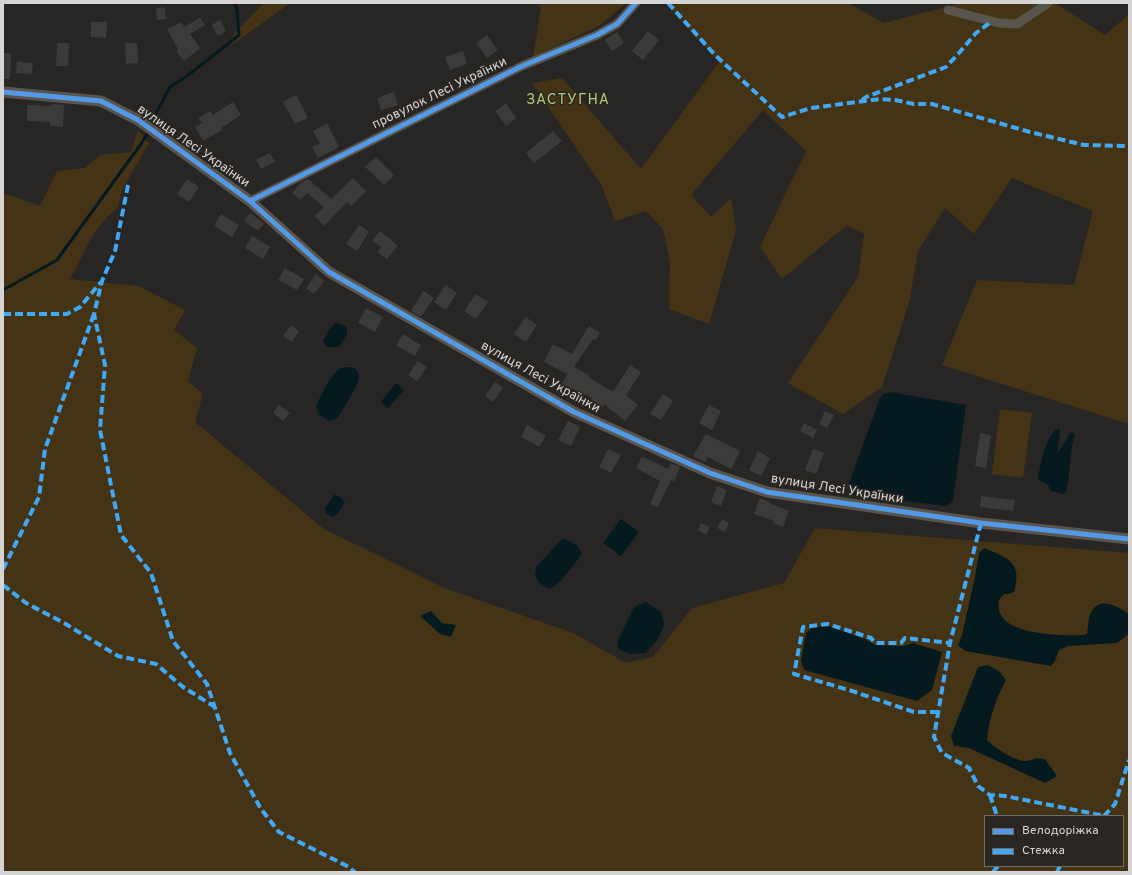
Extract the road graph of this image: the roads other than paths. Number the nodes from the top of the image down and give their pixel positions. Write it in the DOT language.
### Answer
graph roads {
  1 [pos="636,3"];
  2 [pos="1048,3"];
  3 [pos="948,10"];
  4 [pos="3,92"];
  5 [pos="250,201"];
  6 [pos="1129,539"];
  1 -- 5 [label="street, провулок Лесі Українки"];
  2 -- 3 [label="street"];
  4 -- 5 [label="street, вулиця Лесі Українки"];
  5 -- 6 [label="street, вулиця Лесі Українки"];
}
